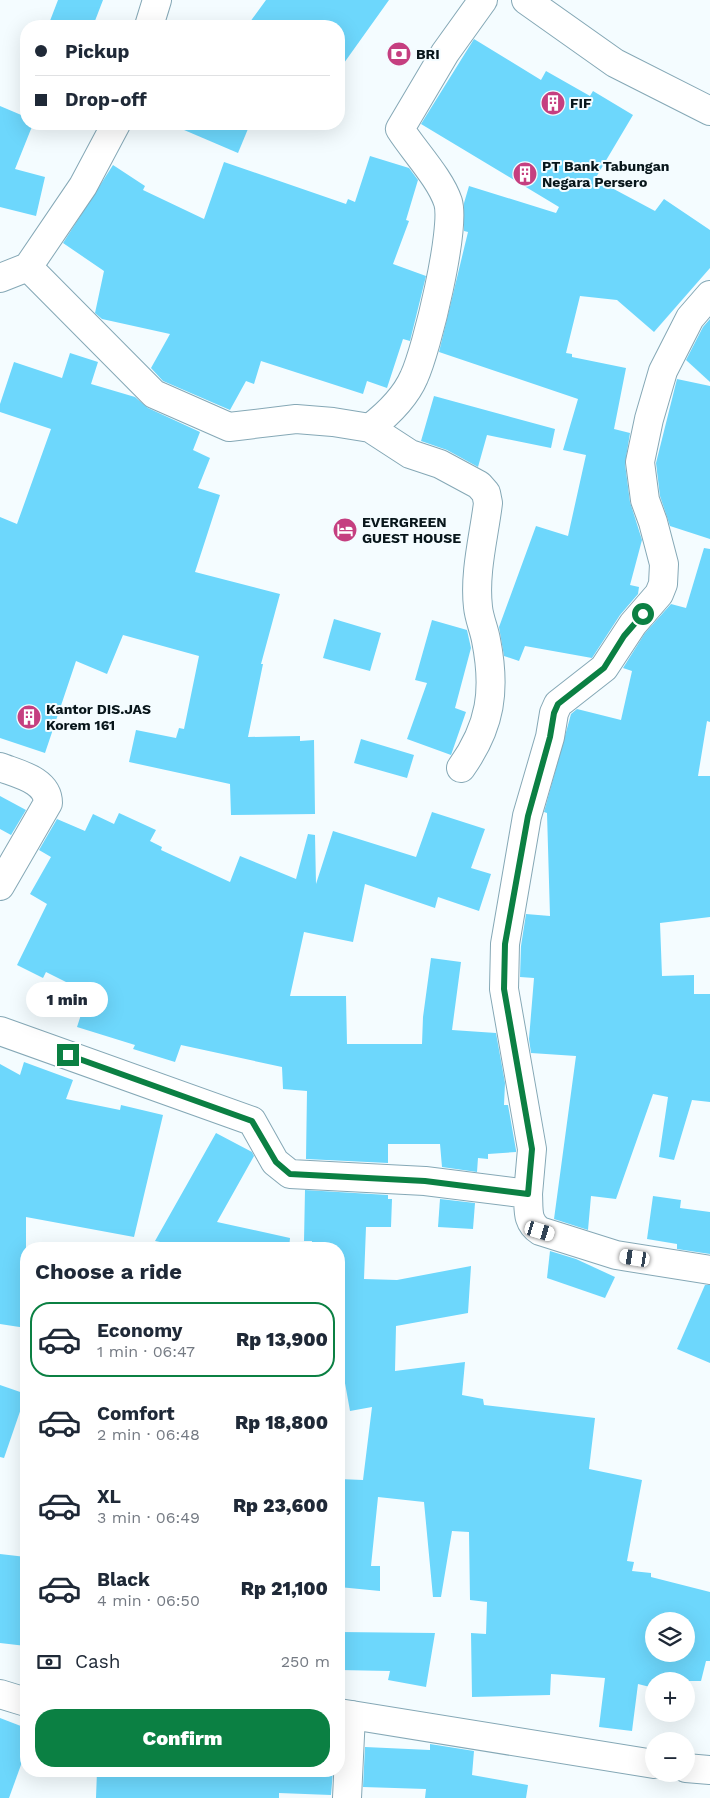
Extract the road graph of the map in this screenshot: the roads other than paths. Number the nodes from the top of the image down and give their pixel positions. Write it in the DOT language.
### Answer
graph roads {
  1 [pos="157,0"];
  2 [pos="483,0"];
  3 [pos="526,0"];
  4 [pos="150,20"];
  5 [pos="710,112"];
  6 [pos="113,130"];
  7 [pos="28,266"];
  8 [pos="0,278"];
  9 [pos="710,296"];
  10 [pos="370,428"];
  11 [pos="0,767"];
  12 [pos="462,768"];
  13 [pos="0,886"];
  14 [pos="0,1031"];
  15 [pos="528,1194"];
  16 [pos="710,1270"];
  17 [pos="0,1694"];
  18 [pos="20,1700"];
  19 [pos="345,1714"];
  20 [pos="645,1763"];
  21 [pos="695,1769"];
  22 [pos="710,1770"];
  23 [pos="347,1798"];
  1 -- 4 [label="street"];
  2 -- 10 [label="street"];
  3 -- 5 [label="street"];
  6 -- 7 [label="street"];
  7 -- 8 [label="street"];
  7 -- 10 [label="street"];
  9 -- 15 [label="street"];
  10 -- 12 [label="street"];
  11 -- 13 [label="street"];
  14 -- 15 [label="street"];
  15 -- 16 [label="street"];
  17 -- 18 [label="street"];
  19 -- 20 [label="street"];
  19 -- 23 [label="street"];
  21 -- 22 [label="street"];
}
